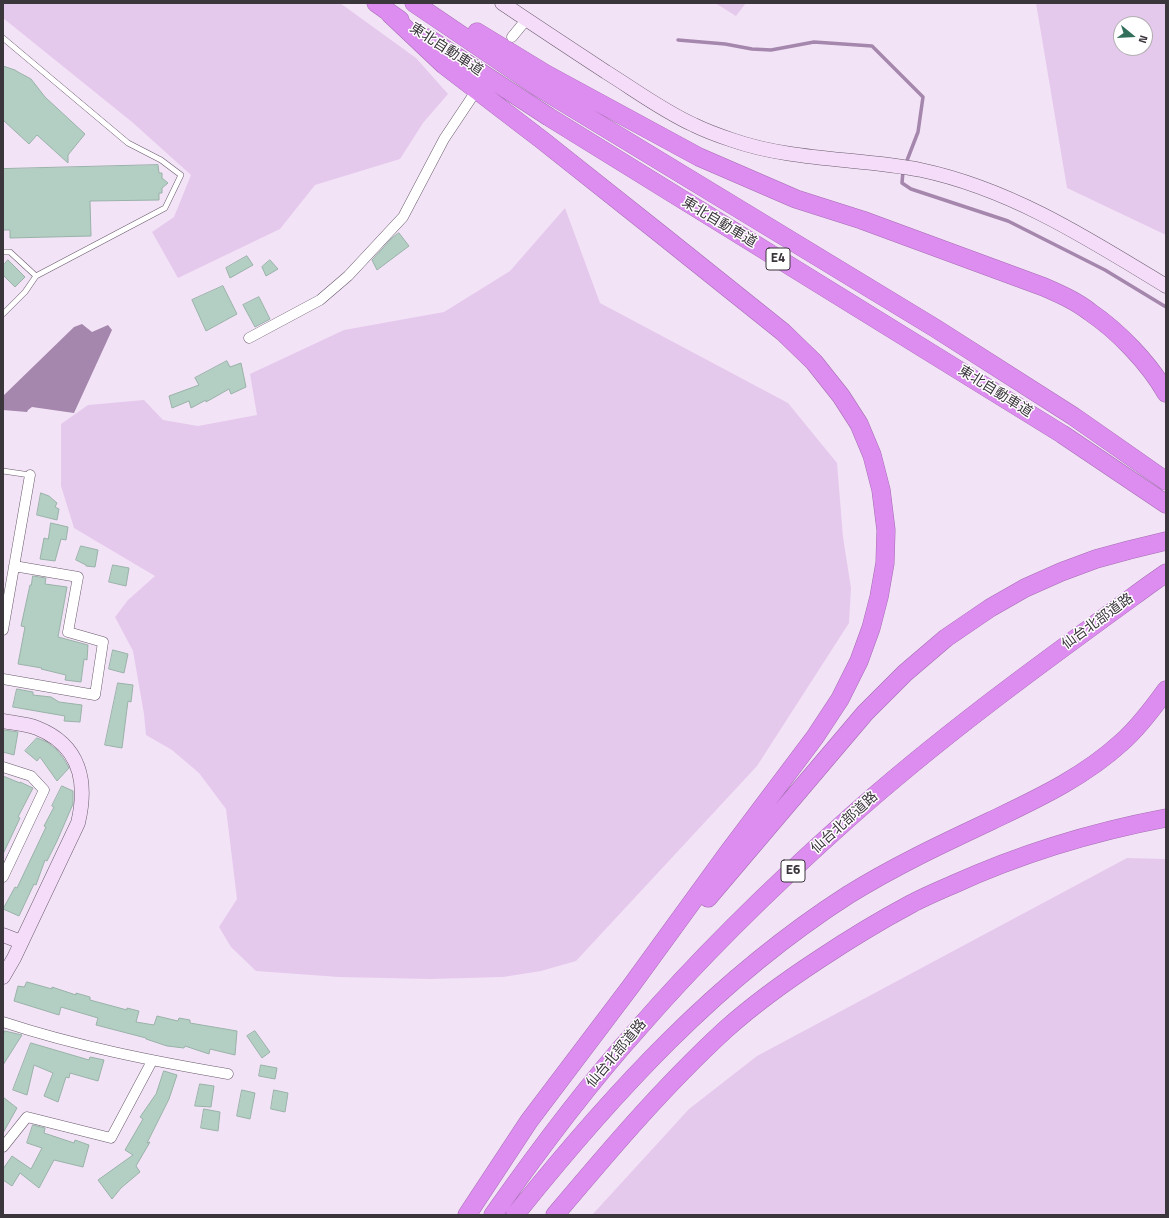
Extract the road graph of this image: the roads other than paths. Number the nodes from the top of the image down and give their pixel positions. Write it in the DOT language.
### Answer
graph roads {
  1 [pos="376,3"];
  2 [pos="414,3"];
  3 [pos="430,3"];
  4 [pos="502,3"];
  5 [pos="390,14"];
  6 [pos="526,20"];
  7 [pos="512,37"];
  8 [pos="3,38"];
  9 [pos="472,97"];
  10 [pos="3,252"];
  11 [pos="36,276"];
  12 [pos="1166,286"];
  13 [pos="3,314"];
  14 [pos="249,338"];
  15 [pos="1166,393"];
  16 [pos="3,471"];
  17 [pos="30,475"];
  18 [pos="1166,481"];
  19 [pos="1166,504"];
  20 [pos="1166,542"];
  21 [pos="14,566"];
  22 [pos="1166,573"];
  23 [pos="3,630"];
  24 [pos="3,679"];
  25 [pos="1166,690"];
  26 [pos="3,721"];
  27 [pos="3,767"];
  28 [pos="1166,818"];
  29 [pos="3,877"];
  30 [pos="3,935"];
  31 [pos="21,942"];
  32 [pos="8,956"];
  33 [pos="3,977"];
  34 [pos="631,986"];
  35 [pos="3,1022"];
  36 [pos="152,1061"];
  37 [pos="228,1074"];
  38 [pos="3,1147"];
  39 [pos="467,1215"];
  40 [pos="493,1215"];
  41 [pos="515,1215"];
  42 [pos="555,1215"];
  1 -- 5 [label="highway, 東北自動車道 / E4"];
  2 -- 18 [label="highway, 東北自動車道 / E4"];
  3 -- 15 [label="highway"];
  4 -- 6 [label="street"];
  5 -- 19 [label="highway, 東北自動車道 / E4"];
  5 -- 34 [label="highway"];
  6 -- 7 [label="street"];
  6 -- 12 [label="street"];
  8 -- 11 [label="lane"];
  9 -- 14 [label="street"];
  10 -- 11 [label="lane"];
  11 -- 13 [label="lane"];
  16 -- 17 [label="lane"];
  17 -- 21 [label="street"];
  20 -- 34 [label="highway"];
  21 -- 23 [label="street"];
  21 -- 24 [label="street"];
  22 -- 40 [label="highway, 仙台北部道路 / E6"];
  25 -- 41 [label="highway"];
  26 -- 31 [label="street"];
  27 -- 29 [label="street"];
  28 -- 42 [label="highway"];
  30 -- 31 [label="street"];
  31 -- 32 [label="street"];
  32 -- 33 [label="street"];
  34 -- 39 [label="highway"];
  35 -- 36 [label="street"];
  36 -- 37 [label="street"];
  36 -- 38 [label="street"];
}
